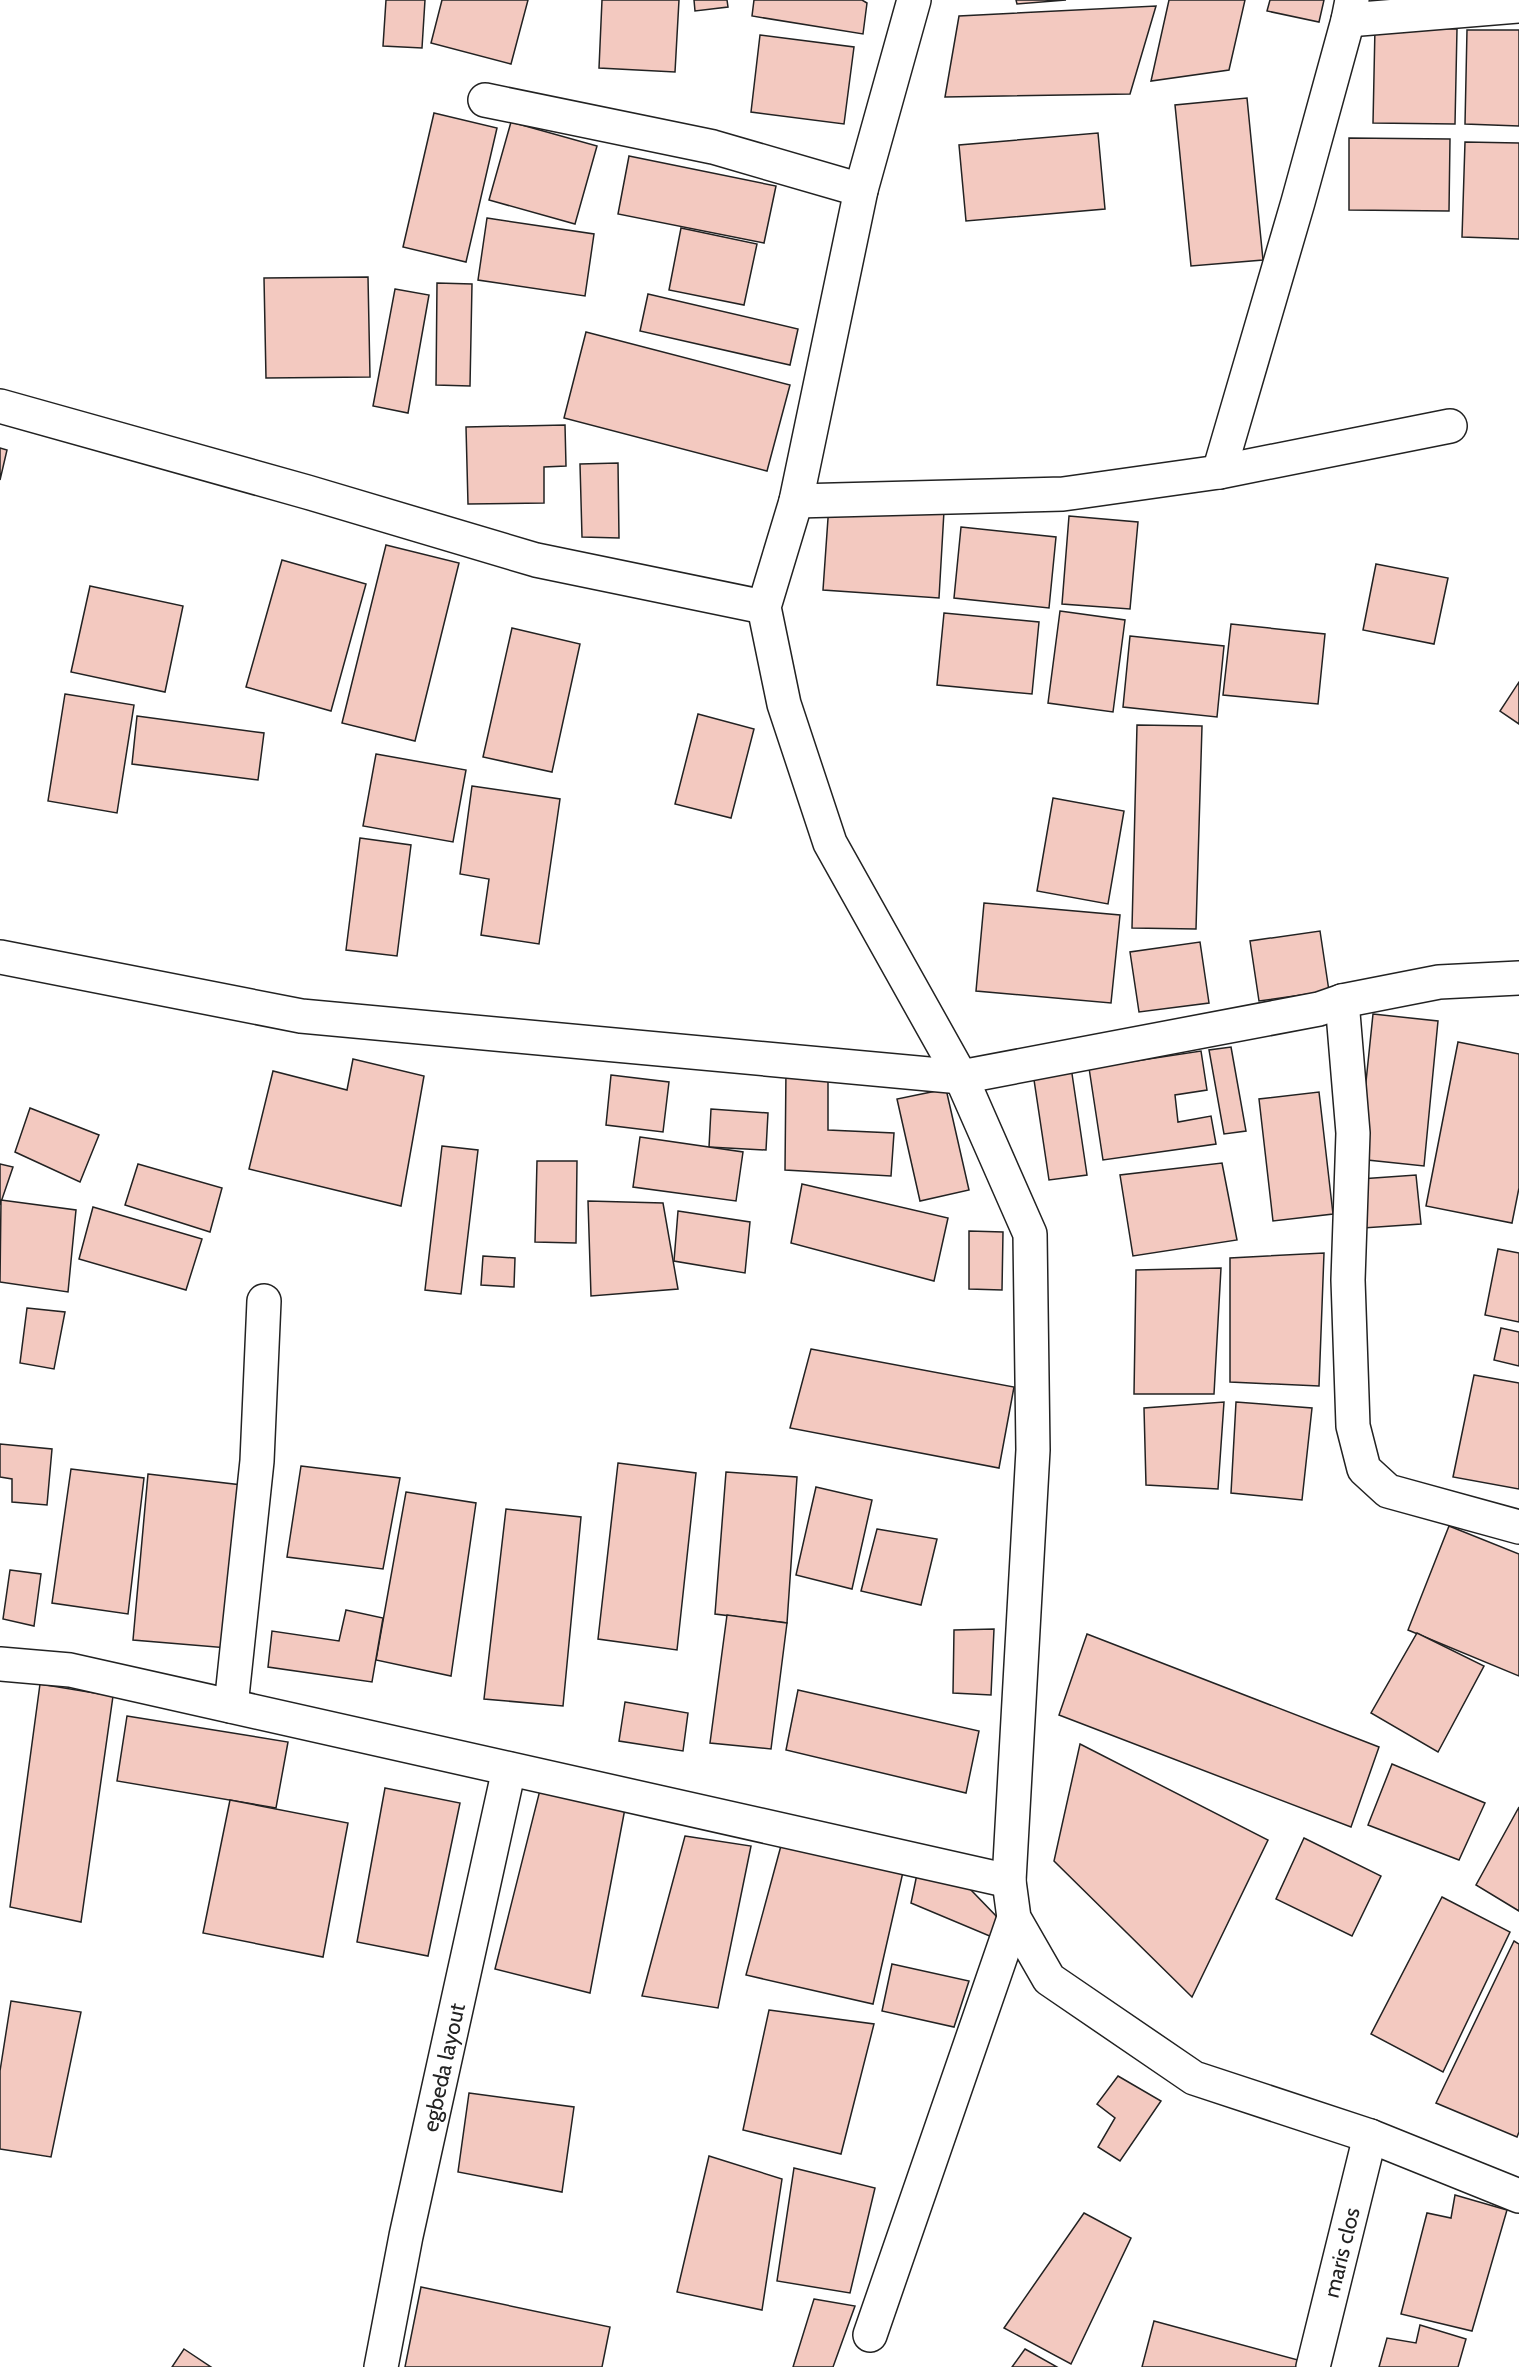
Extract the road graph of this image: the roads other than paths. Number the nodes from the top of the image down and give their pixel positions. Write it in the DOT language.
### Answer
graph roads {
  1 [pos="914,0"];
  2 [pos="1519,6"];
  3 [pos="1350,10"];
  4 [pos="485,100"];
  5 [pos="861,189"];
  6 [pos="0,406"];
  7 [pos="1450,426"];
  8 [pos="1219,472"];
  9 [pos="796,501"];
  10 [pos="764,607"];
  11 [pos="0,957"];
  12 [pos="1519,978"];
  13 [pos="1342,1001"];
  14 [pos="961,1077"];
  15 [pos="264,1301"];
  16 [pos="1519,1527"];
  17 [pos="0,1664"];
  18 [pos="231,1706"];
  19 [pos="509,1769"];
  20 [pos="1009,1881"];
  21 [pos="1014,1918"];
  22 [pos="1370,2136"];
  23 [pos="1519,2196"];
  24 [pos="870,2335"];
  25 [pos="381,2367"];
  26 [pos="1313,2367"];
  1 -- 5 [label="street"];
  2 -- 3 [label="street"];
  3 -- 8 [label="street"];
  4 -- 5 [label="street"];
  5 -- 9 [label="street"];
  6 -- 10 [label="street"];
  7 -- 8 [label="street"];
  8 -- 9 [label="street"];
  9 -- 10 [label="street"];
  10 -- 14 [label="street"];
  11 -- 14 [label="street"];
  12 -- 13 [label="street"];
  13 -- 14 [label="street"];
  13 -- 16 [label="street"];
  14 -- 20 [label="street"];
  15 -- 18 [label="street"];
  17 -- 18 [label="street"];
  18 -- 19 [label="street"];
  19 -- 20 [label="street"];
  19 -- 25 [label="street, egbeda layout"];
  20 -- 21 [label="street"];
  21 -- 22 [label="street"];
  21 -- 24 [label="street"];
  22 -- 23 [label="street"];
  22 -- 26 [label="street, maris clos"];
}
